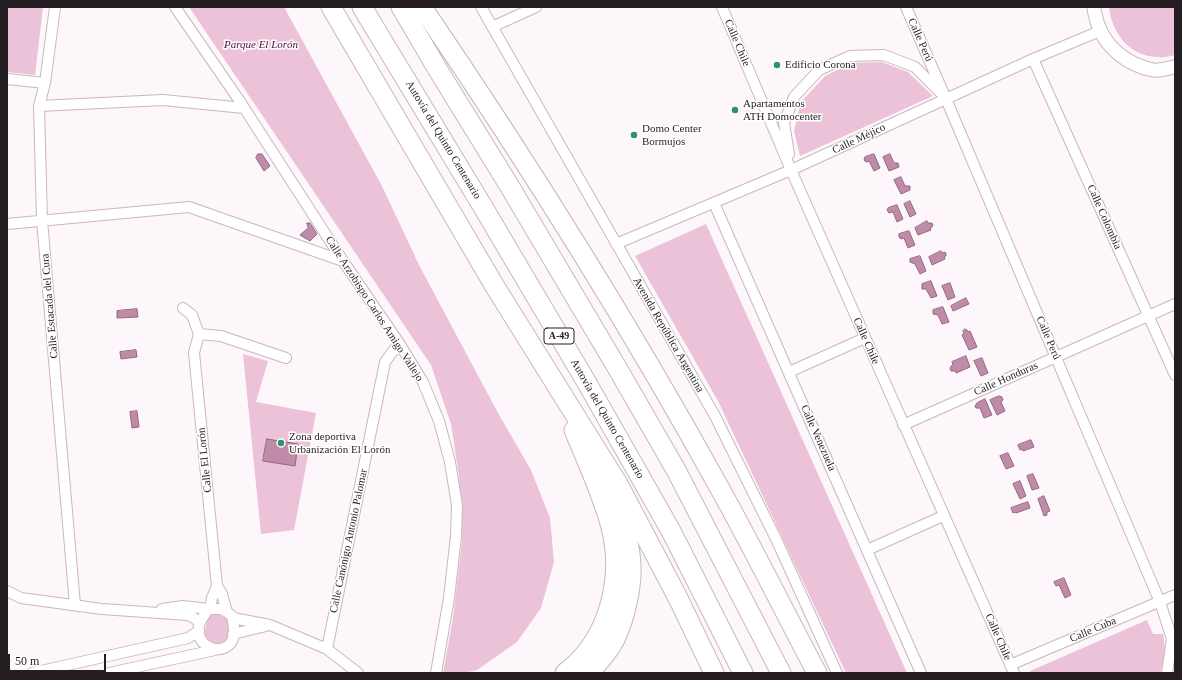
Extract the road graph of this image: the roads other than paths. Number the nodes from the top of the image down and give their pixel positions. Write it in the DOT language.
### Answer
graph roads {
  1 [pos="55,7"];
  2 [pos="175,7"];
  3 [pos="331,7"];
  4 [pos="362,7"];
  5 [pos="401,7"];
  6 [pos="422,7"];
  7 [pos="481,7"];
  8 [pos="536,7"];
  9 [pos="722,7"];
  10 [pos="906,7"];
  11 [pos="1094,7"];
  12 [pos="492,27"];
  13 [pos="1100,31"];
  14 [pos="1033,59"];
  15 [pos="1175,68"];
  16 [pos="7,79"];
  17 [pos="45,83"];
  18 [pos="946,99"];
  19 [pos="39,106"];
  20 [pos="244,108"];
  21 [pos="791,170"];
  22 [pos="714,203"];
  23 [pos="42,220"];
  24 [pos="7,224"];
  25 [pos="616,244"];
  26 [pos="343,261"];
  27 [pos="494,285"];
  28 [pos="1175,304"];
  29 [pos="183,308"];
  30 [pos="1148,316"];
  31 [pos="200,334"];
  32 [pos="865,338"];
  33 [pos="399,343"];
  34 [pos="1055,357"];
  35 [pos="286,358"];
  36 [pos="789,372"];
  37 [pos="1175,375"];
  38 [pos="903,425"];
  39 [pos="574,430"];
  40 [pos="943,516"];
  41 [pos="867,550"];
  42 [pos="217,586"];
  43 [pos="7,591"];
  44 [pos="1175,595"];
  45 [pos="1160,602"];
  46 [pos="76,605"];
  47 [pos="209,609"];
  48 [pos="139,612"];
  49 [pos="230,615"];
  50 [pos="270,625"];
  51 [pos="199,627"];
  52 [pos="234,634"];
  53 [pos="327,649"];
  54 [pos="215,650"];
  55 [pos="1012,669"];
  56 [pos="32,673"];
  57 [pos="109,673"];
  58 [pos="358,673"];
  59 [pos="436,673"];
  60 [pos="564,673"];
  61 [pos="589,673"];
  62 [pos="714,673"];
  63 [pos="743,673"];
  64 [pos="781,673"];
  65 [pos="817,673"];
  66 [pos="837,673"];
  67 [pos="921,673"];
  68 [pos="1167,673"];
  1 -- 17 [label="street, Calle Estacada del Cura"];
  2 -- 20 [label="street, Calle Arzobispo Carlos Amigo Vallejo"];
  3 -- 27 [label="highway"];
  4 -- 63 [label="highway, Autovía del Quinto Centenario / A-49"];
  5 -- 64 [label="highway"];
  6 -- 65 [label="highway"];
  7 -- 12 [label="street, Avenida República Argentina"];
  8 -- 12 [label="street"];
  9 -- 21 [label="street, Calle Chile"];
  10 -- 18 [label="street, Calle Perú"];
  11 -- 13 [label="street"];
  12 -- 25 [label="street, Avenida República Argentina"];
  13 -- 14 [label="street, Calle Méjico"];
  13 -- 15 [label="street"];
  14 -- 18 [label="street, Calle Méjico"];
  14 -- 30 [label="street, Calle Colombia"];
  16 -- 17 [label="street"];
  17 -- 19 [label="street, Calle Estacada del Cura"];
  18 -- 21 [label="street, Calle Méjico"];
  18 -- 21 [label="street"];
  18 -- 34 [label="street, Calle Perú"];
  19 -- 20 [label="street"];
  19 -- 23 [label="street, Calle Estacada del Cura"];
  20 -- 26 [label="street, Calle Arzobispo Carlos Amigo Vallejo"];
  21 -- 22 [label="street, Calle Méjico"];
  21 -- 32 [label="street, Calle Chile"];
  22 -- 25 [label="street, Calle Méjico"];
  22 -- 36 [label="street, Calle Venezuela"];
  23 -- 24 [label="street"];
  23 -- 26 [label="street"];
  23 -- 46 [label="street, Calle Estacada del Cura"];
  25 -- 66 [label="street, Avenida República Argentina"];
  26 -- 33 [label="street, Calle Arzobispo Carlos Amigo Vallejo"];
  27 -- 39 [label="highway"];
  27 -- 62 [label="highway"];
  28 -- 30 [label="street, Calle Honduras"];
  29 -- 31 [label="street"];
  30 -- 34 [label="street, Calle Honduras"];
  30 -- 37 [label="street, Calle Colombia"];
  31 -- 35 [label="street"];
  31 -- 42 [label="street, Calle El Lorón"];
  32 -- 36 [label="street"];
  32 -- 38 [label="street, Calle Chile"];
  33 -- 53 [label="street, Calle Canónigo Antonio Palomar"];
  33 -- 59 [label="street, Calle Arzobispo Carlos Amigo Vallejo"];
  34 -- 38 [label="street, Calle Honduras"];
  34 -- 45 [label="street, Calle Perú"];
  36 -- 41 [label="street, Calle Venezuela"];
  38 -- 40 [label="street, Calle Chile"];
  39 -- 60 [label="highway"];
  39 -- 61 [label="highway"];
  40 -- 41 [label="street"];
  40 -- 55 [label="street, Calle Chile"];
  41 -- 67 [label="street, Calle Venezuela"];
  42 -- 47 [label="street, Calle El Lorón"];
  42 -- 49 [label="street, Calle El Lorón"];
  43 -- 46 [label="street"];
  44 -- 45 [label="street, Calle Cuba"];
  45 -- 55 [label="street, Calle Cuba"];
  45 -- 68 [label="street, Calle Perú"];
  46 -- 48 [label="street"];
  47 -- 48 [label="street"];
  47 -- 49 [label="street"];
  47 -- 51 [label="street"];
  48 -- 51 [label="street"];
  49 -- 50 [label="street"];
  49 -- 52 [label="street"];
  50 -- 52 [label="street"];
  50 -- 53 [label="street"];
  51 -- 54 [label="street"];
  51 -- 56 [label="street"];
  52 -- 54 [label="street"];
  53 -- 58 [label="street"];
  54 -- 57 [label="street"];
}
